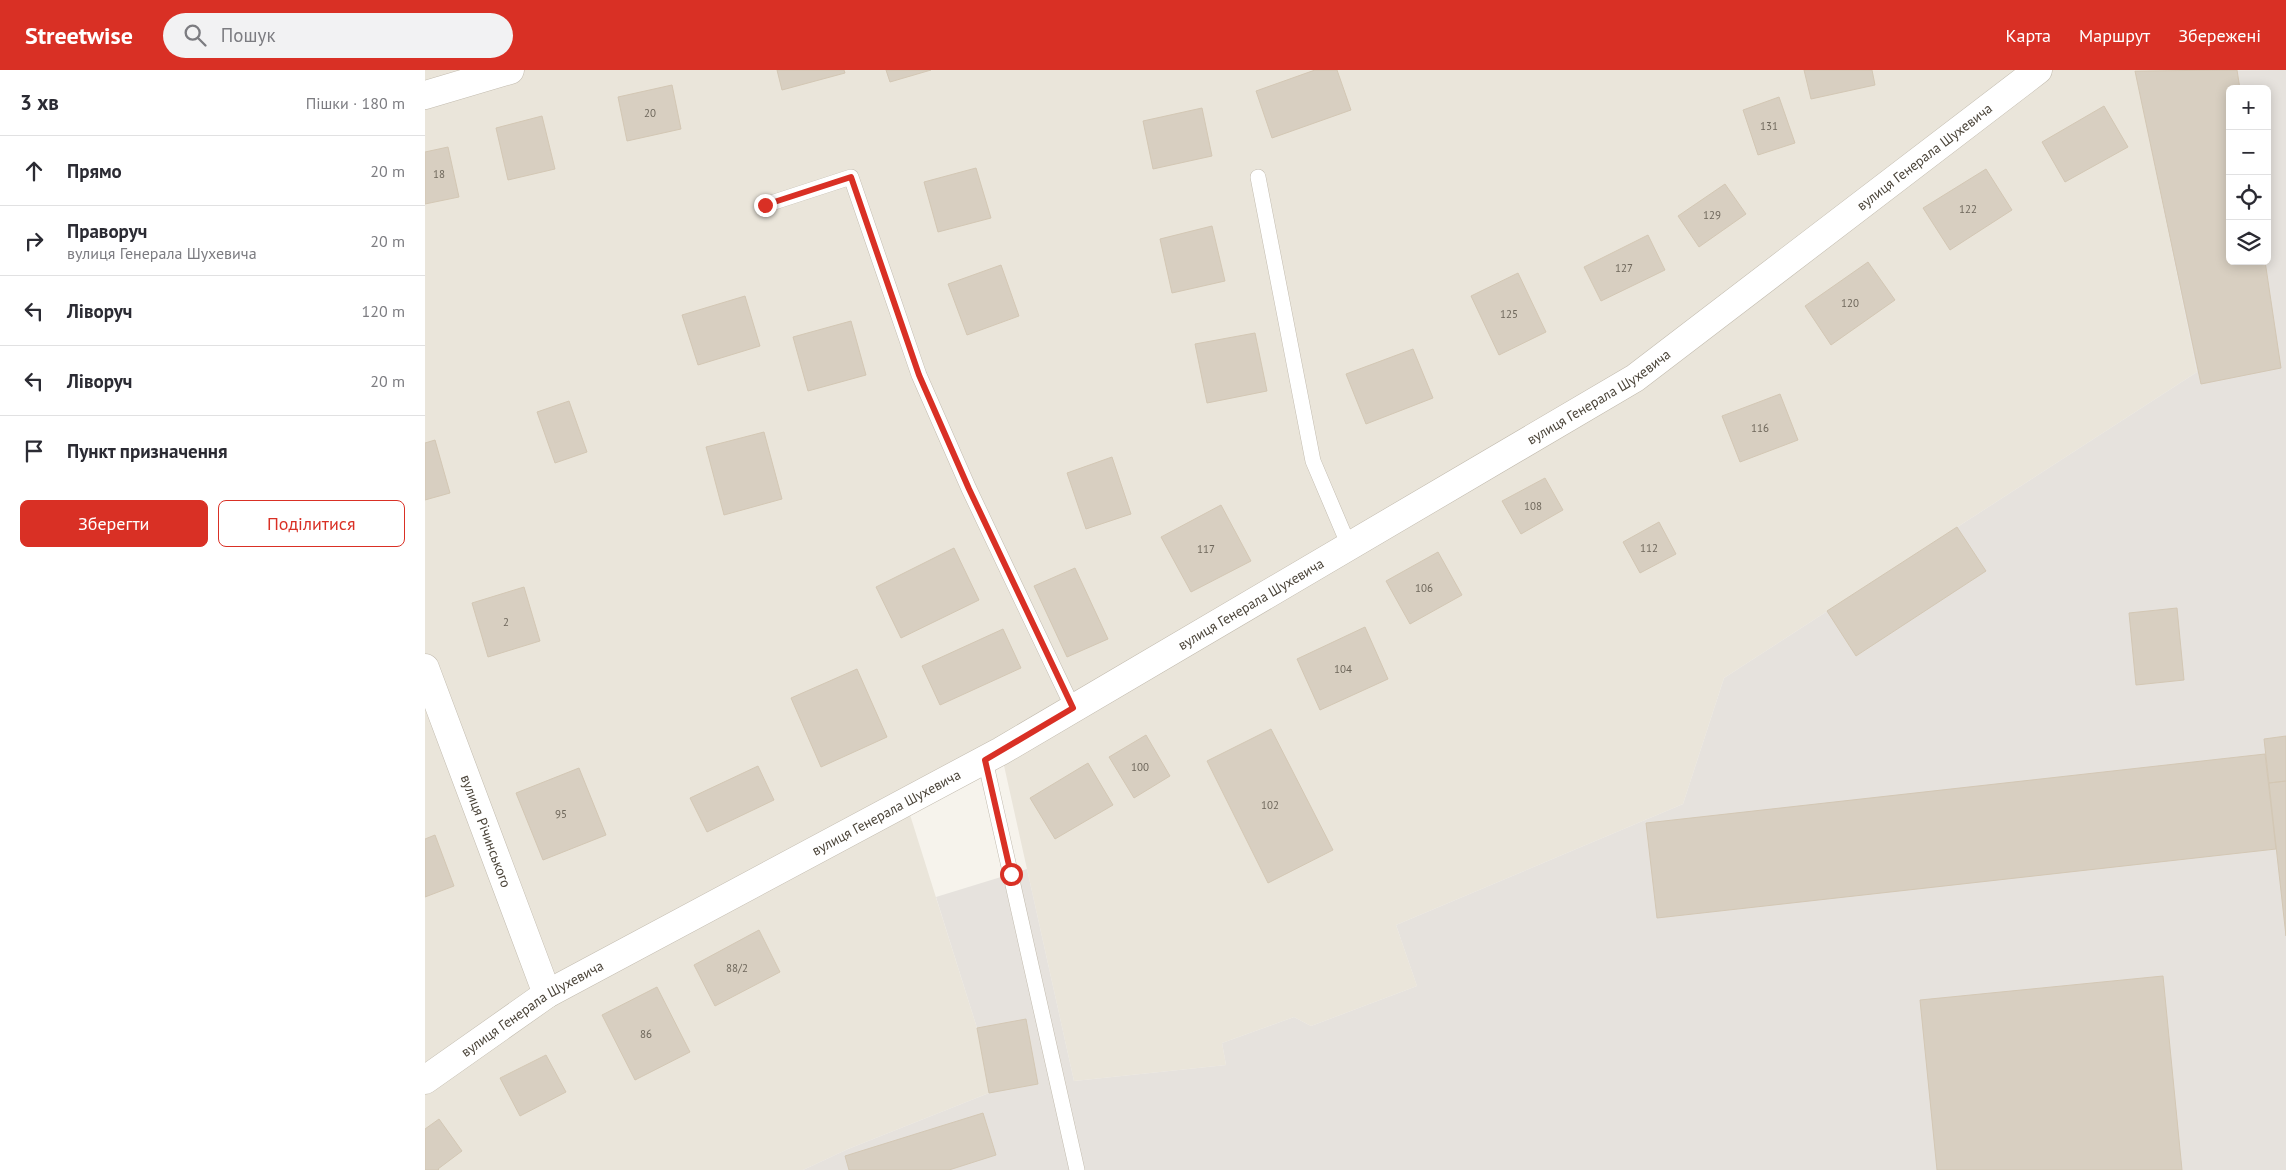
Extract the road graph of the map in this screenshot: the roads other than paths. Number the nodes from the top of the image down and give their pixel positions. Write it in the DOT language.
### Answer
graph roads {
  1 [pos="510,70"];
  2 [pos="2038,70"];
  3 [pos="425,94"];
  4 [pos="1258,178"];
  5 [pos="765,205"];
  6 [pos="1349,546"];
  7 [pos="425,668"];
  8 [pos="1073,708"];
  9 [pos="985,760"];
  10 [pos="547,994"];
  11 [pos="425,1080"];
  12 [pos="1077,1170"];
  1 -- 3 [label="street"];
  2 -- 6 [label="street, вулиця Генерала Шухевича"];
  4 -- 6 [label="lane"];
  5 -- 8 [label="lane"];
  6 -- 8 [label="street, вулиця Генерала Шухевича"];
  7 -- 10 [label="street, вулиця Річинського"];
  8 -- 9 [label="street, вулиця Генерала Шухевича"];
  9 -- 10 [label="street, вулиця Генерала Шухевича"];
  9 -- 12 [label="lane"];
  10 -- 11 [label="street, вулиця Генерала Шухевича"];
}
